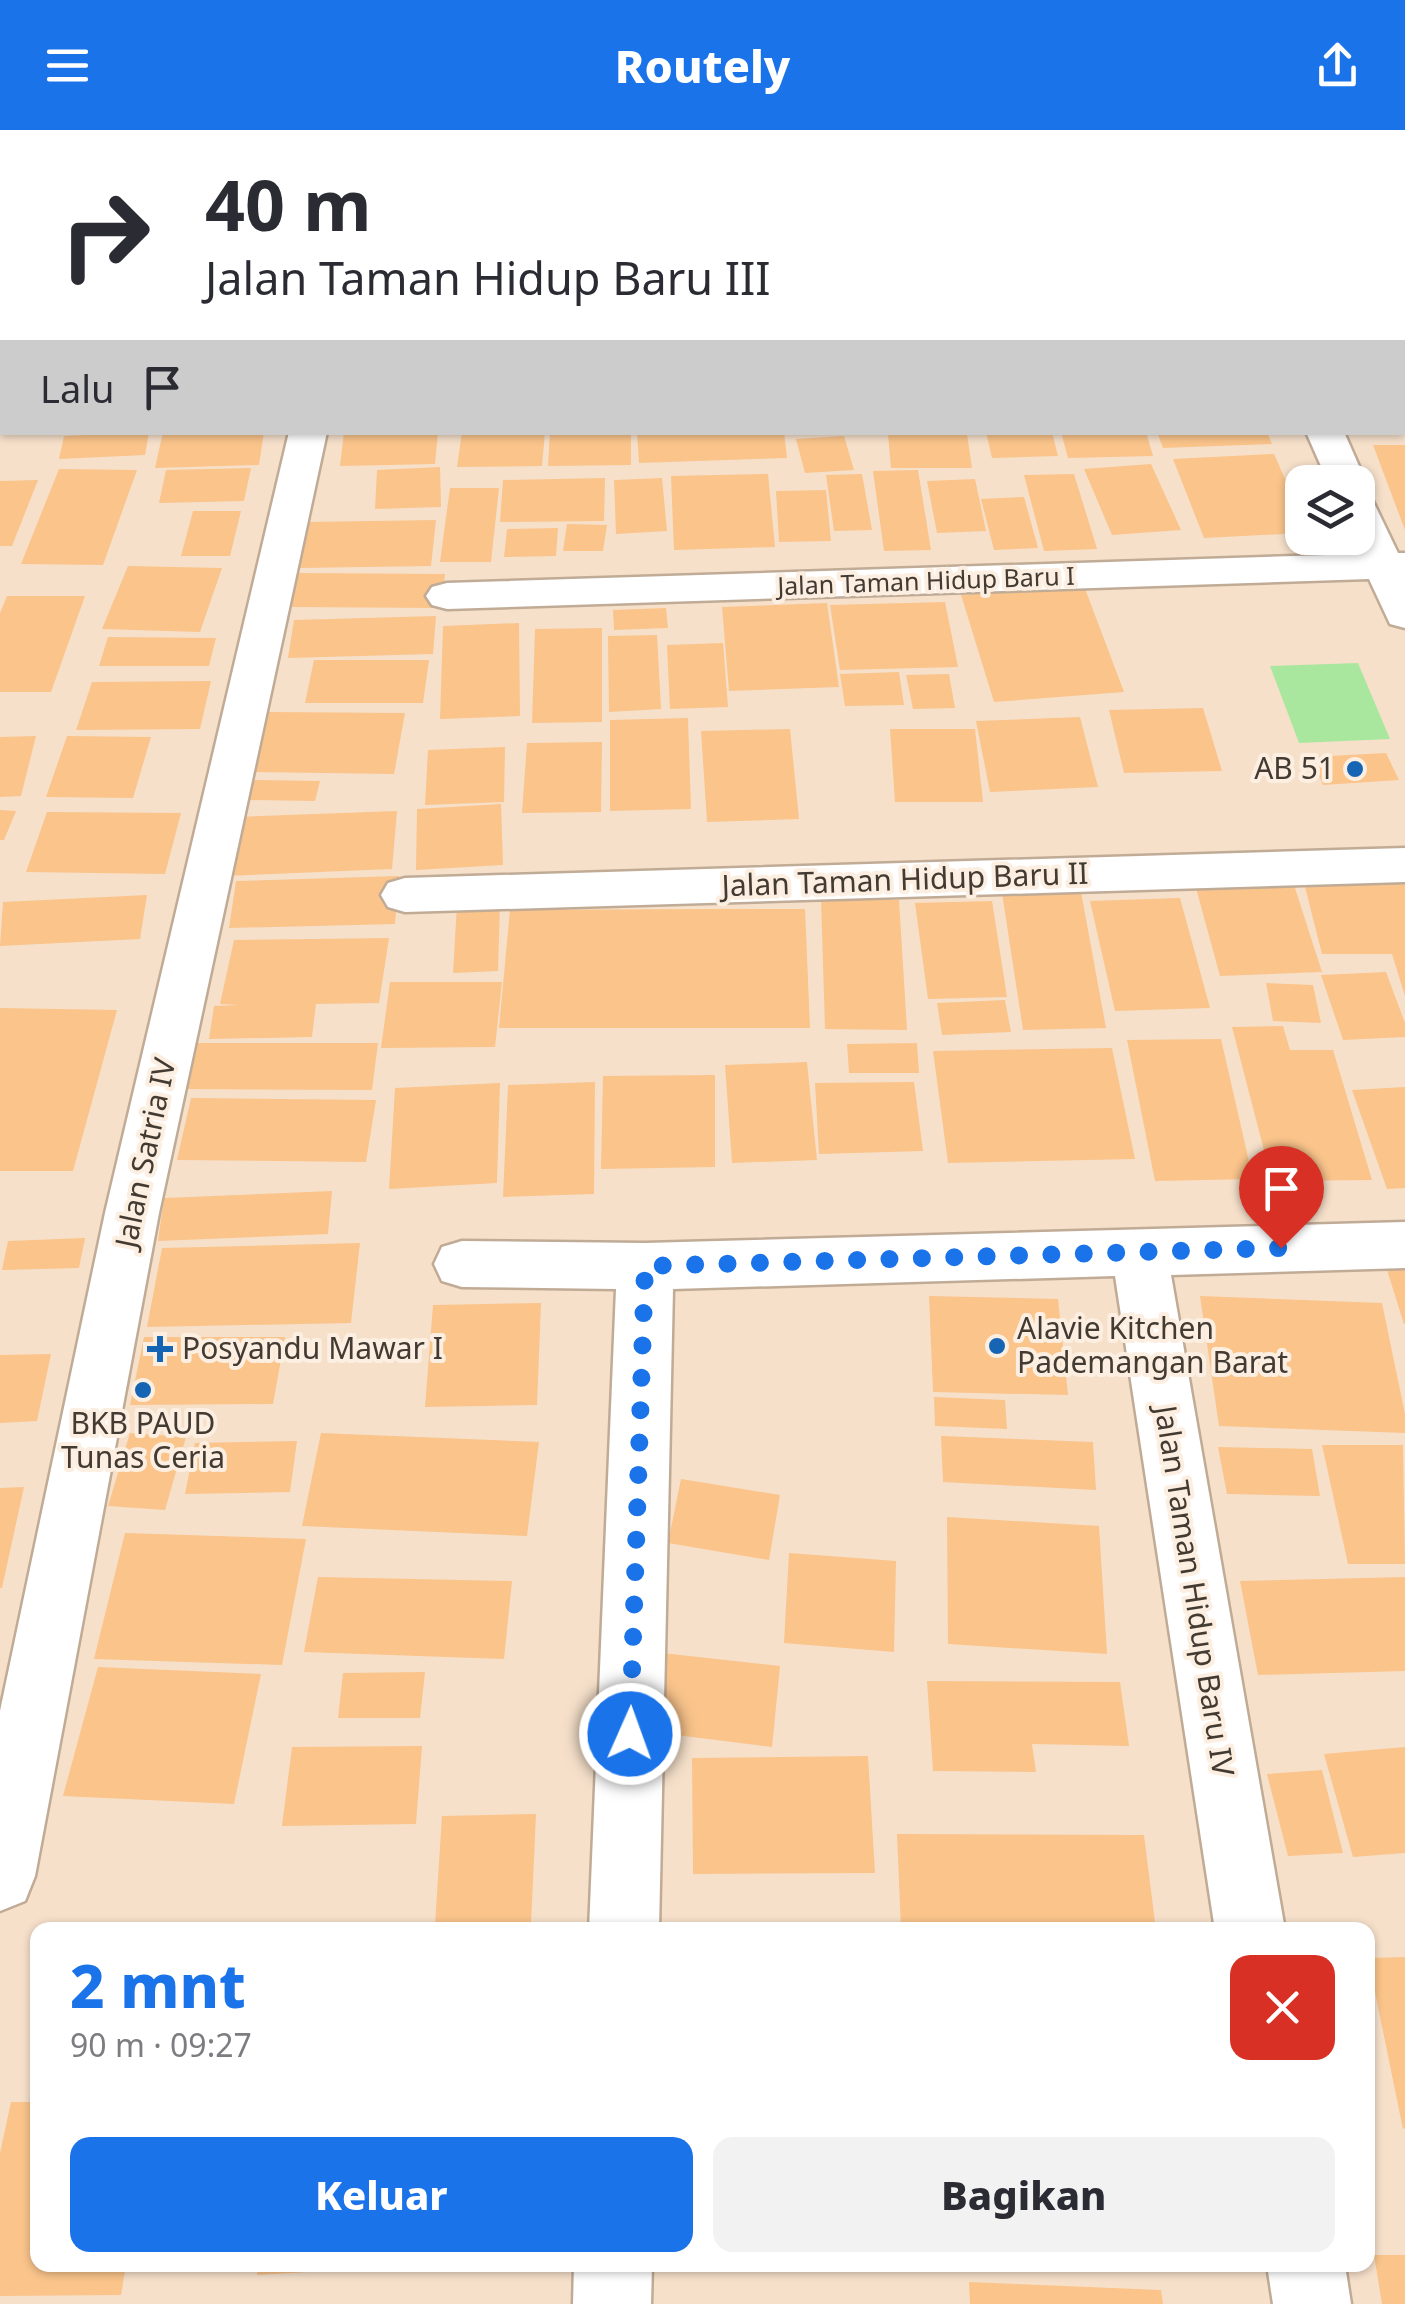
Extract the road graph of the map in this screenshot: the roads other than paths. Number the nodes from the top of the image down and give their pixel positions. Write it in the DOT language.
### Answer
graph roads {
  1 [pos="307,435"];
  2 [pos="1326,435"];
  3 [pos="1340,465"];
  4 [pos="1375,535"];
  5 [pos="1394,566"];
  6 [pos="447,596"];
  7 [pos="1405,614"];
  8 [pos="1405,865"];
  9 [pos="405,895"];
  10 [pos="1405,1244"];
  11 [pos="1138,1252"];
  12 [pos="462,1264"];
  13 [pos="645,1266"];
  14 [pos="0,1876"];
  15 [pos="624,1922"];
  16 [pos="1249,1922"];
  17 [pos="613,2272"];
  18 [pos="1307,2272"];
  19 [pos="612,2304"];
  20 [pos="1312,2304"];
  1 -- 14 [label="street, Jalan Satria IV"];
  2 -- 3 [label="street"];
  4 -- 5 [label="street"];
  5 -- 6 [label="street, Jalan Taman Hidup Baru I"];
  5 -- 7 [label="street"];
  8 -- 9 [label="street, Jalan Taman Hidup Baru II"];
  10 -- 11 [label="street"];
  11 -- 13 [label="street"];
  11 -- 16 [label="street, Jalan Taman Hidup Baru IV"];
  12 -- 13 [label="street"];
  13 -- 15 [label="street"];
  17 -- 19 [label="street"];
  18 -- 20 [label="street"];
}
